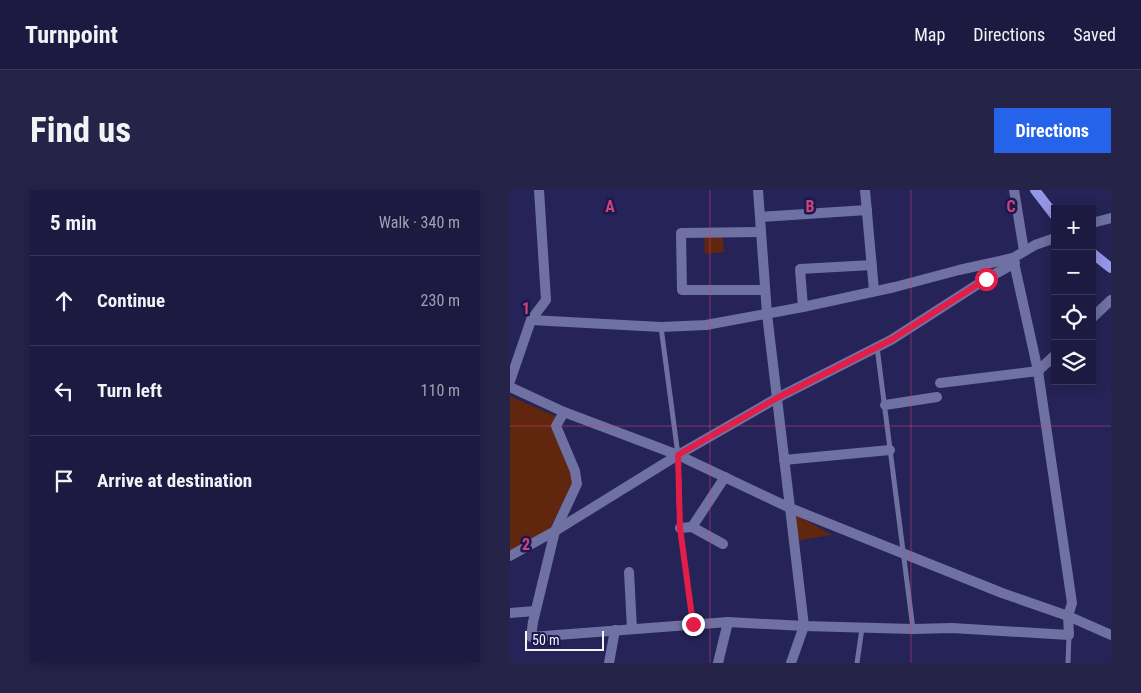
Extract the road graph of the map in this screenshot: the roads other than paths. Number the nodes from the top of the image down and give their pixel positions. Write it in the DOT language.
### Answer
graph roads {
  1 [pos="539,190"];
  2 [pos="758,190"];
  3 [pos="866,190"];
  4 [pos="1014,190"];
  5 [pos="1035,190"];
  6 [pos="867,210"];
  7 [pos="1051,211"];
  8 [pos="760,218"];
  9 [pos="1111,218"];
  10 [pos="1096,222"];
  11 [pos="761,232"];
  12 [pos="1051,239"];
  13 [pos="1024,251"];
  14 [pos="1096,256"];
  15 [pos="1014,260"];
  16 [pos="872,265"];
  17 [pos="1111,268"];
  18 [pos="765,290"];
  19 [pos="874,290"];
  20 [pos="1111,300"];
  21 [pos="803,307"];
  22 [pos="767,314"];
  23 [pos="1096,314"];
  24 [pos="531,320"];
  25 [pos="661,327"];
  26 [pos="877,347"];
  27 [pos="1051,359"];
  28 [pos="1038,372"];
  29 [pos="510,381"];
  30 [pos="940,383"];
  31 [pos="510,387"];
  32 [pos="937,397"];
  33 [pos="777,398"];
  34 [pos="884,405"];
  35 [pos="564,412"];
  36 [pos="890,450"];
  37 [pos="678,455"];
  38 [pos="784,460"];
  39 [pos="725,477"];
  40 [pos="790,508"];
  41 [pos="692,527"];
  42 [pos="680,528"];
  43 [pos="555,531"];
  44 [pos="723,544"];
  45 [pos="903,553"];
  46 [pos="510,556"];
  47 [pos="628,572"];
  48 [pos="535,611"];
  49 [pos="510,613"];
  50 [pos="1068,616"];
  51 [pos="728,622"];
  52 [pos="693,624"];
  53 [pos="804,626"];
  54 [pos="862,628"];
  55 [pos="632,629"];
  56 [pos="913,629"];
  57 [pos="615,630"];
  58 [pos="1069,635"];
  59 [pos="1111,635"];
  60 [pos="609,663"];
  61 [pos="718,663"];
  62 [pos="791,663"];
  63 [pos="857,663"];
  64 [pos="1068,663"];
  1 -- 24 [label="street"];
  2 -- 8 [label="street"];
  3 -- 6 [label="street"];
  4 -- 13 [label="street"];
  5 -- 7 [label="main road"];
  6 -- 8 [label="street"];
  6 -- 16 [label="street"];
  8 -- 11 [label="street"];
  9 -- 10 [label="street"];
  11 -- 18 [label="street"];
  11 -- 18 [label="street"];
  12 -- 13 [label="street"];
  13 -- 15 [label="street"];
  14 -- 17 [label="main road"];
  15 -- 19 [label="street"];
  15 -- 26 [label="street"];
  15 -- 28 [label="street"];
  16 -- 19 [label="street"];
  16 -- 21 [label="street"];
  18 -- 22 [label="street"];
  19 -- 21 [label="street"];
  20 -- 23 [label="street"];
  21 -- 22 [label="street"];
  22 -- 25 [label="street"];
  22 -- 33 [label="street"];
  24 -- 25 [label="street"];
  24 -- 29 [label="street"];
  25 -- 37 [label="lane"];
  26 -- 33 [label="street"];
  26 -- 34 [label="lane"];
  27 -- 28 [label="street"];
  28 -- 30 [label="street"];
  28 -- 50 [label="street"];
  31 -- 35 [label="street"];
  32 -- 34 [label="street"];
  33 -- 37 [label="street"];
  33 -- 38 [label="street"];
  34 -- 36 [label="lane"];
  35 -- 37 [label="street"];
  35 -- 43 [label="street"];
  36 -- 38 [label="street"];
  36 -- 45 [label="lane"];
  37 -- 39 [label="street"];
  37 -- 42 [label="lane"];
  37 -- 43 [label="street"];
  38 -- 40 [label="street"];
  39 -- 40 [label="street"];
  39 -- 41 [label="street"];
  40 -- 45 [label="street"];
  40 -- 53 [label="street"];
  41 -- 42 [label="street"];
  41 -- 44 [label="street"];
  42 -- 52 [label="lane"];
  43 -- 46 [label="street"];
  43 -- 48 [label="street"];
  45 -- 50 [label="street"];
  45 -- 56 [label="lane"];
  47 -- 55 [label="street"];
  48 -- 49 [label="street"];
  48 -- 57 [label="street"];
  50 -- 58 [label="street"];
  50 -- 59 [label="street"];
  51 -- 52 [label="street"];
  51 -- 53 [label="street"];
  51 -- 61 [label="street"];
  52 -- 55 [label="street"];
  53 -- 54 [label="street"];
  53 -- 62 [label="street"];
  54 -- 56 [label="street"];
  54 -- 63 [label="lane"];
  55 -- 57 [label="street"];
  56 -- 58 [label="street"];
  57 -- 60 [label="street"];
  58 -- 64 [label="lane"];
}
